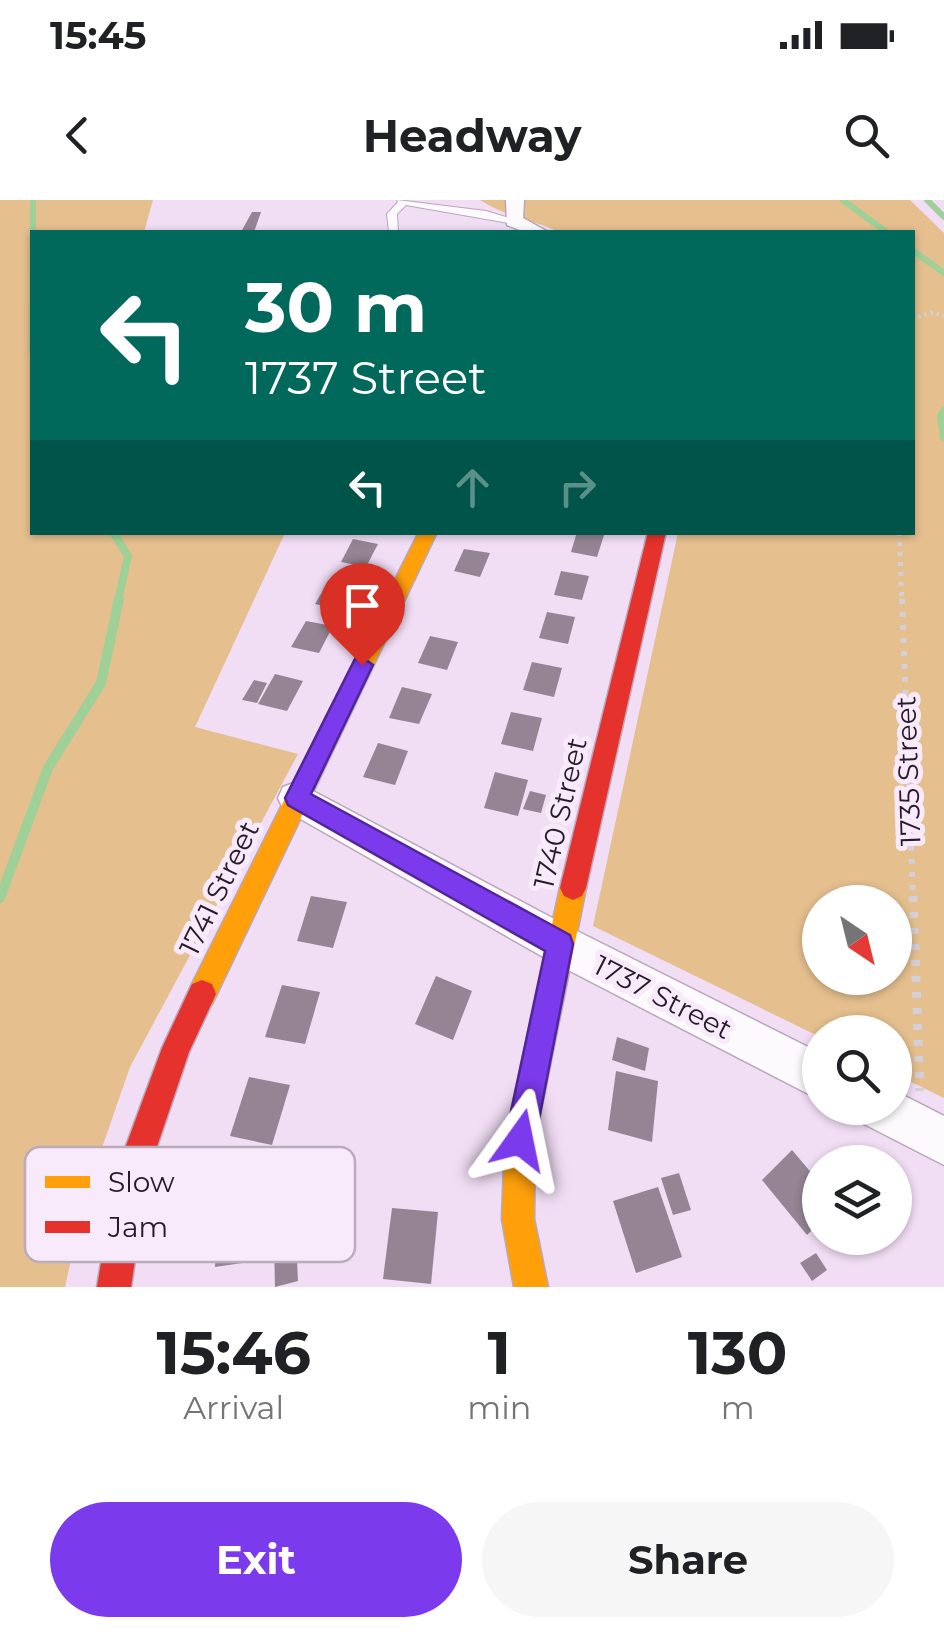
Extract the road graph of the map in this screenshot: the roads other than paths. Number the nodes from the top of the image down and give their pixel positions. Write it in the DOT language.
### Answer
graph roads {
  1 [pos="515,200"];
  2 [pos="403,201"];
  3 [pos="514,221"];
  4 [pos="393,230"];
  5 [pos="535,230"];
  6 [pos="427,535"];
  7 [pos="656,535"];
  8 [pos="296,798"];
  9 [pos="560,944"];
  10 [pos="802,1068"];
  11 [pos="141,1147"];
  12 [pos="118,1262"];
  13 [pos="114,1287"];
  14 [pos="532,1287"];
  1 -- 3 [label="street"];
  2 -- 3 [label="lane"];
  2 -- 4 [label="lane"];
  3 -- 5 [label="street"];
  6 -- 8 [label="street, 1741 Street"];
  7 -- 9 [label="street, 1740 Street"];
  8 -- 9 [label="street, 1737 Street"];
  8 -- 11 [label="street, 1741 Street"];
  9 -- 10 [label="street, 1737 Street"];
  9 -- 14 [label="street, 1740 Street"];
  12 -- 13 [label="street, 1741 Street"];
}
